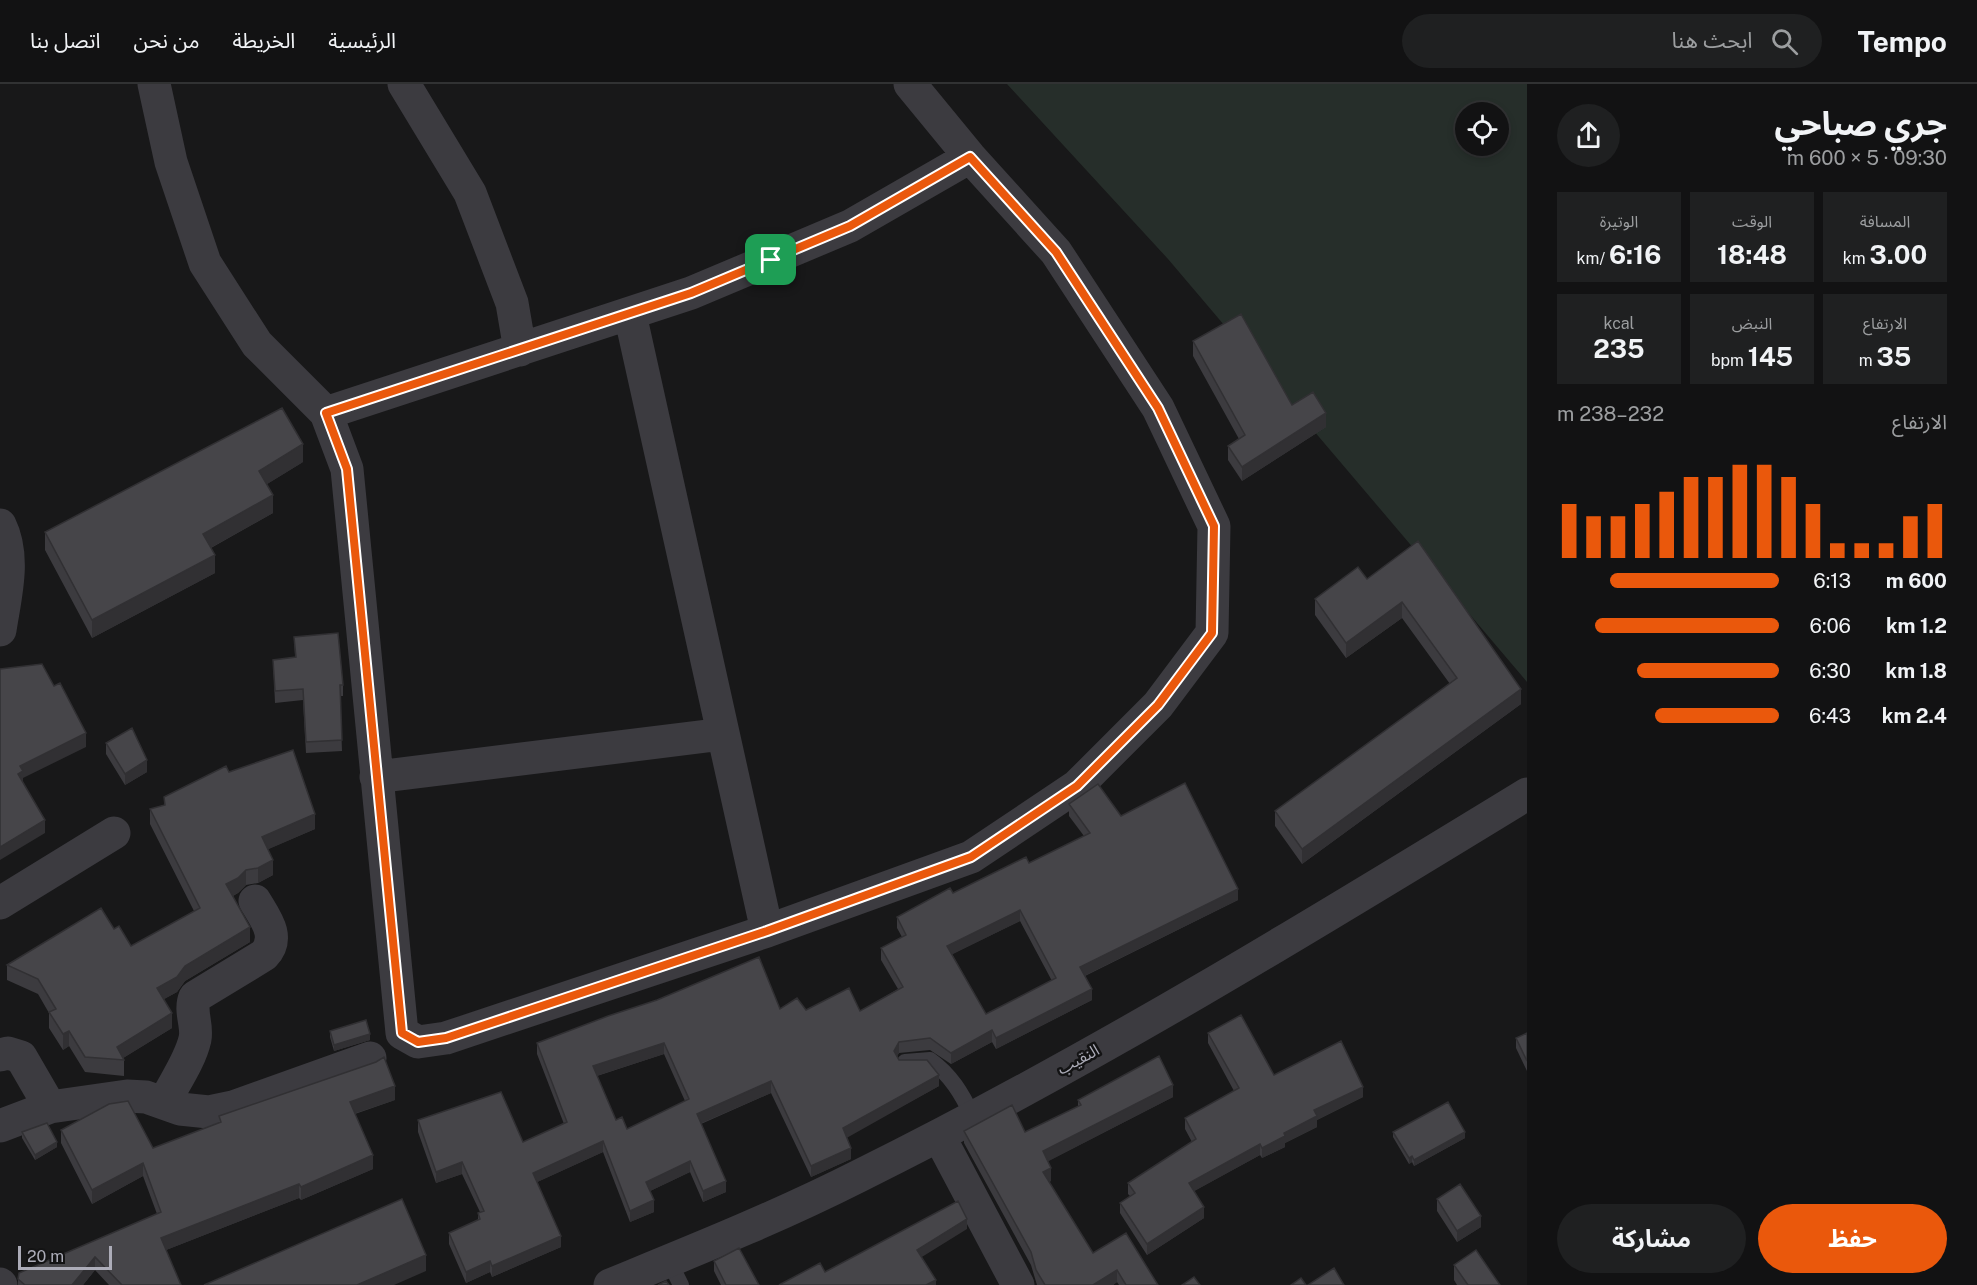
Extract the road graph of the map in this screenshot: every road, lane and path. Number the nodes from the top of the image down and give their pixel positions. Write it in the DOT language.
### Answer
graph roads {
  1 [pos="154,84"];
  2 [pos="404,84"];
  3 [pos="910,84"];
  4 [pos="970,157"];
  5 [pos="630,314"];
  6 [pos="520,350"];
  7 [pos="326,413"];
  8 [pos="0,525"];
  9 [pos="0,630"];
  10 [pos="723,734"];
  11 [pos="376,777"];
  12 [pos="1527,794"];
  13 [pos="114,834"];
  14 [pos="255,901"];
  15 [pos="0,903"];
  16 [pos="767,931"];
  17 [pos="0,1055"];
  18 [pos="370,1058"];
  19 [pos="904,1062"];
  20 [pos="164,1103"];
  21 [pos="50,1107"];
  22 [pos="973,1117"];
  23 [pos="2,1118"];
  24 [pos="939,1136"];
  25 [pos="675,1273"];
  26 [pos="610,1285"];
  27 [pos="1018,1285"];
  1 -- 7 [label="street"];
  2 -- 6 [label="street"];
  3 -- 4 [label="street"];
  4 -- 5 [label="street"];
  4 -- 16 [label="street"];
  5 -- 6 [label="street"];
  5 -- 10 [label="street"];
  6 -- 7 [label="street"];
  7 -- 11 [label="street"];
  8 -- 9 [label="street"];
  10 -- 11 [label="street"];
  10 -- 16 [label="street"];
  11 -- 16 [label="street"];
  12 -- 22 [label="street, النقيب"];
  13 -- 15 [label="street"];
  14 -- 20 [label="street"];
  17 -- 21 [label="street"];
  18 -- 20 [label="street"];
  19 -- 22 [label="lane"];
  20 -- 21 [label="street"];
  21 -- 23 [label="street"];
  22 -- 24 [label="street, النقيب"];
  24 -- 25 [label="street, النقيب"];
  24 -- 27 [label="street"];
  25 -- 26 [label="street, النقيب"];
}
